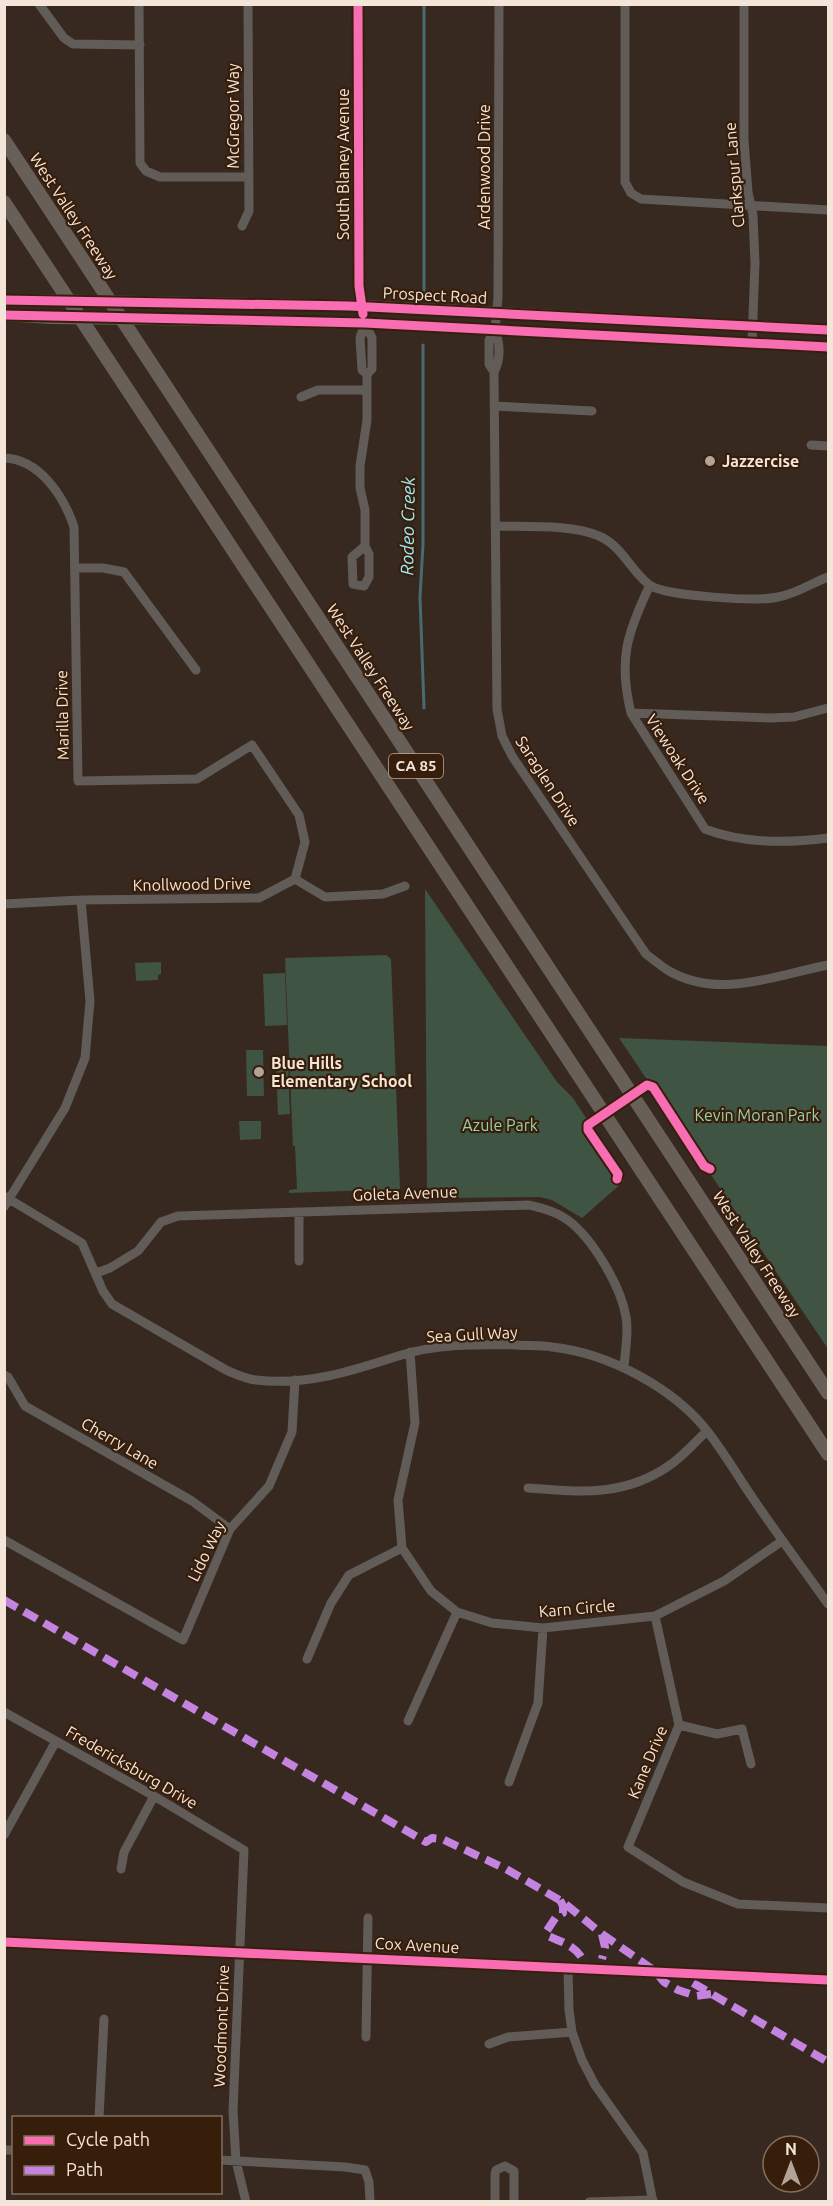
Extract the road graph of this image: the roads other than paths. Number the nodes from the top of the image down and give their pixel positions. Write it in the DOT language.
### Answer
graph roads {
  1 [pos="39,4"];
  2 [pos="139,4"];
  3 [pos="248,4"];
  4 [pos="358,4"];
  5 [pos="499,4"];
  6 [pos="625,4"];
  7 [pos="744,4"];
  8 [pos="140,45"];
  9 [pos="4,140"];
  10 [pos="249,177"];
  11 [pos="4,202"];
  12 [pos="751,204"];
  13 [pos="828,210"];
  14 [pos="242,226"];
  15 [pos="4,300"];
  16 [pos="362,306"];
  17 [pos="496,313"];
  18 [pos="4,315"];
  19 [pos="365,323"];
  20 [pos="752,326"];
  21 [pos="495,330"];
  22 [pos="828,330"];
  23 [pos="752,343"];
  24 [pos="828,348"];
  25 [pos="367,390"];
  26 [pos="301,396"];
  27 [pos="494,406"];
  28 [pos="592,411"];
  29 [pos="811,446"];
  30 [pos="828,446"];
  31 [pos="4,458"];
  32 [pos="495,526"];
  33 [pos="365,546"];
  34 [pos="75,568"];
  35 [pos="828,577"];
  36 [pos="650,585"];
  37 [pos="196,670"];
  38 [pos="828,708"];
  39 [pos="631,713"];
  40 [pos="828,838"];
  41 [pos="295,879"];
  42 [pos="405,886"];
  43 [pos="81,900"];
  44 [pos="4,904"];
  45 [pos="828,965"];
  46 [pos="6,1201"];
  47 [pos="299,1212"];
  48 [pos="298,1261"];
  49 [pos="96,1273"];
  50 [pos="410,1352"];
  51 [pos="624,1367"];
  52 [pos="4,1375"];
  53 [pos="295,1380"];
  54 [pos="828,1393"];
  55 [pos="707,1431"];
  56 [pos="828,1454"];
  57 [pos="528,1488"];
  58 [pos="230,1529"];
  59 [pos="4,1540"];
  60 [pos="782,1540"];
  61 [pos="402,1548"];
  62 [pos="828,1604"];
  63 [pos="457,1612"];
  64 [pos="656,1616"];
  65 [pos="543,1628"];
  66 [pos="307,1659"];
  67 [pos="4,1712"];
  68 [pos="408,1721"];
  69 [pos="679,1725"];
  70 [pos="56,1741"];
  71 [pos="751,1764"];
  72 [pos="509,1782"];
  73 [pos="154,1796"];
  74 [pos="4,1835"];
  75 [pos="244,1850"];
  76 [pos="121,1869"];
  77 [pos="828,1908"];
  78 [pos="368,1917"];
  79 [pos="4,1942"];
  80 [pos="239,1952"];
  81 [pos="368,1958"];
  82 [pos="568,1967"];
  83 [pos="828,1980"];
  84 [pos="104,2019"];
  85 [pos="572,2032"];
  86 [pos="366,2037"];
  87 [pos="489,2044"];
  88 [pos="99,2116"];
  89 [pos="222,2160"];
  90 [pos="237,2161"];
  91 [pos="652,2201"];
  92 [pos="246,2202"];
  93 [pos="370,2202"];
  94 [pos="495,2202"];
  95 [pos="514,2202"];
  96 [pos="589,2202"];
  1 -- 8 [label="street"];
  2 -- 8 [label="street"];
  3 -- 10 [label="street, McGregor Way"];
  4 -- 16 [label="street, South Blaney Avenue"];
  5 -- 17 [label="street, Ardenwood Drive"];
  6 -- 12 [label="street"];
  7 -- 12 [label="street, Clarkspur Lane"];
  8 -- 10 [label="street"];
  9 -- 54 [label="highway, West Valley Freeway / CA 85"];
  10 -- 14 [label="street, McGregor Way"];
  11 -- 56 [label="highway, CA 85"];
  12 -- 13 [label="street"];
  12 -- 20 [label="street, Clarkspur Lane"];
  15 -- 16 [label="main road, Prospect Road, bridge"];
  16 -- 17 [label="main road, Prospect Road"];
  16 -- 19 [label="street, South Blaney Avenue"];
  17 -- 20 [label="main road, Prospect Road"];
  17 -- 21 [label="street, Ardenwood Drive"];
  18 -- 19 [label="main road, Prospect Road, bridge"];
  19 -- 21 [label="main road, Prospect Road"];
  19 -- 25 [label="street, South Blaney Avenue"];
  20 -- 22 [label="main road, Prospect Road"];
  20 -- 23 [label="street, Clarkspur Lane"];
  21 -- 23 [label="main road, Prospect Road"];
  21 -- 27 [label="street, Saraglen Drive"];
  23 -- 24 [label="main road, Prospect Road"];
  25 -- 26 [label="street"];
  25 -- 33 [label="street, South Blaney Avenue"];
  27 -- 28 [label="street"];
  27 -- 32 [label="street, Saraglen Drive"];
  29 -- 30 [label="street"];
  31 -- 34 [label="street, Marilla Drive"];
  32 -- 36 [label="street"];
  32 -- 45 [label="street, Saraglen Drive"];
  34 -- 37 [label="street"];
  34 -- 41 [label="street, Marilla Drive"];
  35 -- 36 [label="street"];
  36 -- 39 [label="street, Viewoak Drive"];
  38 -- 39 [label="street"];
  39 -- 40 [label="street, Viewoak Drive"];
  41 -- 42 [label="street"];
  41 -- 43 [label="street, Knollwood Drive"];
  43 -- 44 [label="street, Knollwood Drive"];
  43 -- 46 [label="street"];
  46 -- 49 [label="street, Sea Gull Way"];
  47 -- 48 [label="street"];
  47 -- 49 [label="street, Goleta Avenue"];
  47 -- 51 [label="street, Goleta Avenue"];
  49 -- 53 [label="street, Sea Gull Way"];
  50 -- 51 [label="street, Sea Gull Way"];
  50 -- 53 [label="street, Sea Gull Way"];
  50 -- 61 [label="street, Karn Circle"];
  51 -- 55 [label="street, Sea Gull Way"];
  52 -- 58 [label="street, Cherry Lane"];
  53 -- 58 [label="street, Lido Way"];
  55 -- 57 [label="street"];
  55 -- 60 [label="street, Sea Gull Way"];
  58 -- 59 [label="street, Lido Way"];
  60 -- 62 [label="street, Sea Gull Way"];
  60 -- 64 [label="street, Karn Circle"];
  61 -- 63 [label="street, Karn Circle"];
  61 -- 66 [label="street"];
  63 -- 65 [label="street, Karn Circle"];
  63 -- 68 [label="street"];
  64 -- 65 [label="street, Karn Circle"];
  64 -- 69 [label="street, Kane Drive"];
  65 -- 72 [label="street"];
  67 -- 70 [label="street, Fredericksburg Drive"];
  69 -- 71 [label="street"];
  69 -- 77 [label="street, Kane Drive"];
  70 -- 73 [label="street, Fredericksburg Drive"];
  70 -- 74 [label="street"];
  73 -- 75 [label="street, Fredericksburg Drive"];
  73 -- 76 [label="street"];
  75 -- 80 [label="street, Woodmont Drive"];
  78 -- 81 [label="street"];
  79 -- 80 [label="main road, Cox Avenue"];
  80 -- 81 [label="main road, Cox Avenue"];
  80 -- 90 [label="street, Woodmont Drive"];
  81 -- 82 [label="main road, Cox Avenue"];
  81 -- 86 [label="street"];
  82 -- 83 [label="main road, Cox Avenue"];
  82 -- 85 [label="street"];
  84 -- 88 [label="street"];
  85 -- 87 [label="street"];
  85 -- 91 [label="street"];
  89 -- 90 [label="street"];
  90 -- 92 [label="street, Woodmont Drive"];
  90 -- 93 [label="street"];
  91 -- 96 [label="street"];
  94 -- 95 [label="street"];
}
